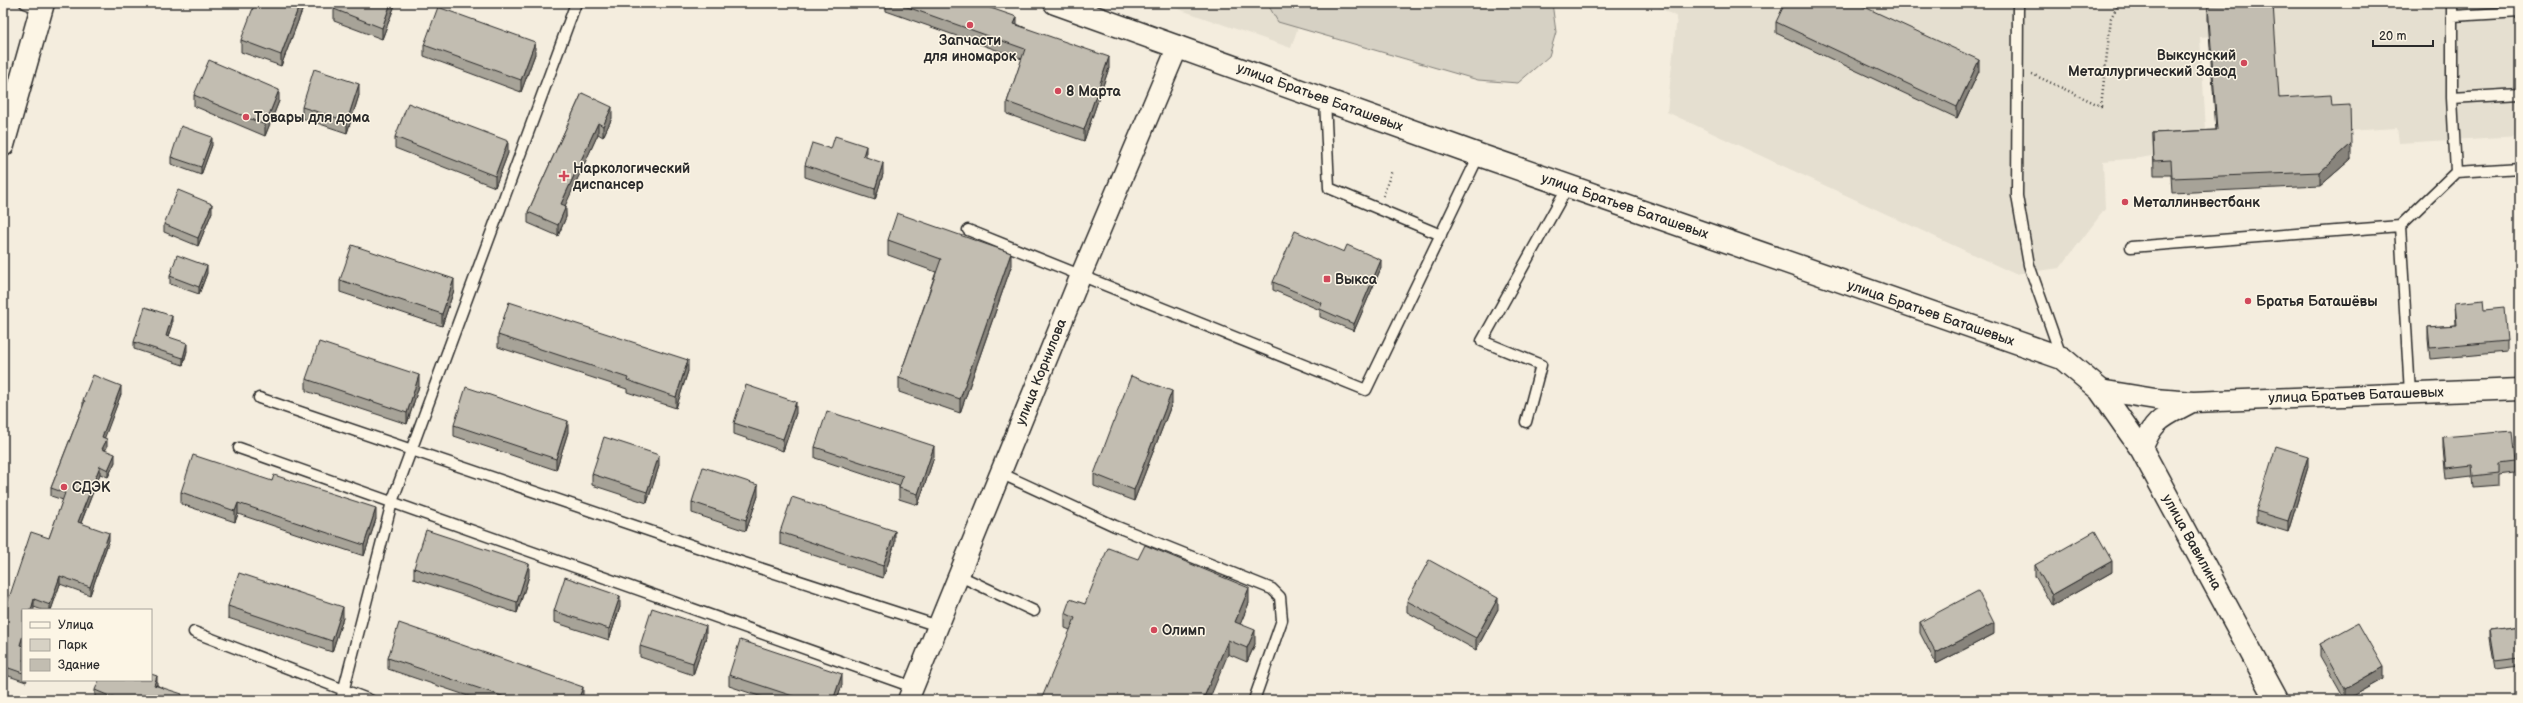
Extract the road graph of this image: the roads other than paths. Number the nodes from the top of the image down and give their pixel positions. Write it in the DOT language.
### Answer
graph roads {
  1 [pos="576,3"];
  2 [pos="1055,3"];
  3 [pos="2018,3"];
  4 [pos="2452,3"];
  5 [pos="36,5"];
  6 [pos="2520,12"];
  7 [pos="2453,16"];
  8 [pos="1178,46"];
  9 [pos="2520,94"];
  10 [pos="2452,98"];
  11 [pos="1325,99"];
  12 [pos="3,145"];
  13 [pos="1479,155"];
  14 [pos="2520,168"];
  15 [pos="2456,172"];
  16 [pos="1568,186"];
  17 [pos="2400,226"];
  18 [pos="968,230"];
  19 [pos="1441,236"];
  20 [pos="2131,247"];
  21 [pos="1080,275"];
  22 [pos="2062,358"];
  23 [pos="2520,389"];
  24 [pos="2100,390"];
  25 [pos="2410,393"];
  26 [pos="259,398"];
  27 [pos="2192,402"];
  28 [pos="1526,422"];
  29 [pos="239,448"];
  30 [pos="411,450"];
  31 [pos="2142,450"];
  32 [pos="1000,473"];
  33 [pos="392,502"];
  34 [pos="960,576"];
  35 [pos="1034,611"];
  36 [pos="938,626"];
  37 [pos="194,632"];
  38 [pos="911,693"];
  39 [pos="342,696"];
  40 [pos="370,700"];
  41 [pos="1254,700"];
  42 [pos="2277,700"];
  1 -- 30 [label="lane"];
  2 -- 8 [label="street, улица Братьев Баташевых"];
  3 -- 22 [label="lane"];
  4 -- 7 [label="lane"];
  5 -- 12 [label="street"];
  6 -- 7 [label="lane"];
  7 -- 10 [label="lane"];
  8 -- 11 [label="street, улица Братьев Баташевых"];
  8 -- 21 [label="street, улица Корнилова"];
  9 -- 10 [label="lane"];
  10 -- 15 [label="lane"];
  11 -- 13 [label="street, улица Братьев Баташевых"];
  11 -- 19 [label="lane"];
  13 -- 16 [label="street, улица Братьев Баташевых"];
  13 -- 19 [label="lane"];
  14 -- 15 [label="lane"];
  15 -- 17 [label="lane"];
  16 -- 22 [label="street, улица Братьев Баташевых"];
  16 -- 28 [label="lane"];
  17 -- 20 [label="lane"];
  17 -- 25 [label="lane"];
  18 -- 21 [label="lane"];
  19 -- 21 [label="lane"];
  21 -- 32 [label="street, улица Корнилова"];
  22 -- 24 [label="street, улица Братьев Баташевых"];
  23 -- 25 [label="street, улица Братьев Баташевых"];
  24 -- 27 [label="street, улица Братьев Баташевых"];
  24 -- 31 [label="street, улица Вавилина"];
  25 -- 27 [label="street, улица Братьев Баташевых"];
  26 -- 30 [label="lane"];
  27 -- 31 [label="street, улица Братьев Баташевых"];
  29 -- 33 [label="lane"];
  30 -- 33 [label="lane"];
  30 -- 36 [label="lane"];
  31 -- 42 [label="street, улица Вавилина"];
  32 -- 34 [label="street, улица Корнилова"];
  32 -- 41 [label="lane"];
  33 -- 38 [label="lane"];
  33 -- 39 [label="lane"];
  34 -- 35 [label="lane"];
  34 -- 36 [label="street, улица Корнилова"];
  36 -- 38 [label="street, улица Корнилова"];
  37 -- 39 [label="lane"];
  39 -- 40 [label="lane"];
}
